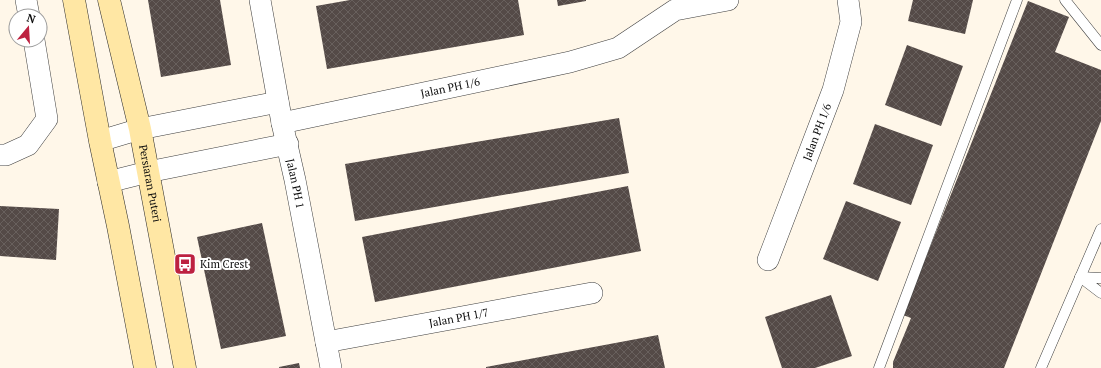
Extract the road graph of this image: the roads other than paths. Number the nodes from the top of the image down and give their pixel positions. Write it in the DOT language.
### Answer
graph roads {
  1 [pos="74,0"];
  2 [pos="109,0"];
  3 [pos="260,0"];
  4 [pos="728,0"];
  5 [pos="848,0"];
  6 [pos="1017,0"];
  7 [pos="1065,0"];
  8 [pos="1101,45"];
  9 [pos="35,48"];
  10 [pos="278,102"];
  11 [pos="282,124"];
  12 [pos="140,130"];
  13 [pos="100,141"];
  14 [pos="288,144"];
  15 [pos="0,155"];
  16 [pos="148,172"];
  17 [pos="108,182"];
  18 [pos="1101,229"];
  19 [pos="768,260"];
  20 [pos="1080,277"];
  21 [pos="1101,278"];
  22 [pos="592,293"];
  23 [pos="1101,293"];
  24 [pos="326,342"];
  25 [pos="145,368"];
  26 [pos="185,368"];
  27 [pos="331,368"];
  28 [pos="879,368"];
  29 [pos="1041,368"];
  1 -- 13 [label="main road"];
  2 -- 12 [label="main road, Persiaran Puteri"];
  3 -- 10 [label="street, Jalan PH 1"];
  4 -- 11 [label="street, Jalan PH 1/6"];
  5 -- 19 [label="street, Jalan PH 1/6"];
  6 -- 28 [label="lane"];
  7 -- 8 [label="lane"];
  9 -- 15 [label="street"];
  10 -- 11 [label="street, Jalan PH 1"];
  10 -- 12 [label="street"];
  11 -- 14 [label="street, Jalan PH 1"];
  12 -- 13 [label="street"];
  12 -- 16 [label="main road, Persiaran Puteri"];
  13 -- 17 [label="main road"];
  14 -- 16 [label="street"];
  14 -- 24 [label="street, Jalan PH 1"];
  16 -- 17 [label="street"];
  16 -- 26 [label="main road, Persiaran Puteri"];
  17 -- 25 [label="main road"];
  18 -- 20 [label="lane"];
  20 -- 21 [label="lane"];
  20 -- 23 [label="lane"];
  20 -- 29 [label="lane"];
  22 -- 24 [label="street, Jalan PH 1/7"];
  24 -- 27 [label="street, Jalan PH 1"];
}
